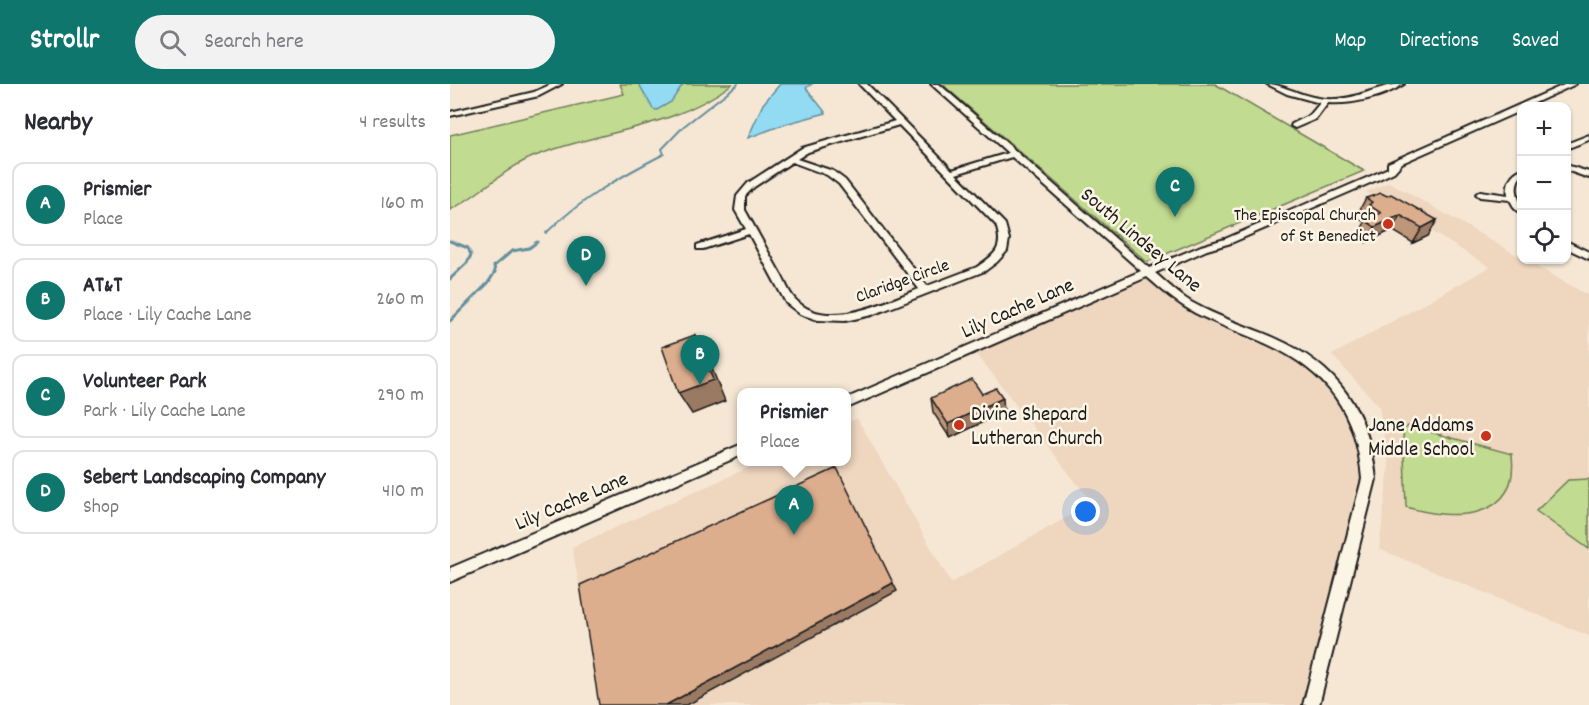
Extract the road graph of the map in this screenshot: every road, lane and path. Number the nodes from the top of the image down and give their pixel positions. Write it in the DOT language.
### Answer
graph roads {
  1 [pos="863,84"];
  2 [pos="935,84"];
  3 [pos="1271,84"];
  4 [pos="1400,84"];
  5 [pos="1572,84"];
  6 [pos="560,85"];
  7 [pos="1325,102"];
  8 [pos="1533,102"];
  9 [pos="1517,109"];
  10 [pos="450,114"];
  11 [pos="901,122"];
  12 [pos="1294,126"];
  13 [pos="1589,137"];
  14 [pos="1571,145"];
  15 [pos="1013,154"];
  16 [pos="790,159"];
  17 [pos="1571,169"];
  18 [pos="951,173"];
  19 [pos="1589,174"];
  20 [pos="1517,175"];
  21 [pos="1480,194"];
  22 [pos="1512,198"];
  23 [pos="1520,210"];
  24 [pos="752,231"];
  25 [pos="1571,246"];
  26 [pos="700,247"];
  27 [pos="1589,256"];
  28 [pos="1149,272"];
  29 [pos="925,290"];
  30 [pos="851,401"];
  31 [pos="737,450"];
  32 [pos="450,575"];
  33 [pos="1311,705"];
  1 -- 11 [label="street, Claridge Circle"];
  2 -- 15 [label="street, South Lindsey Lane"];
  3 -- 7 [label="street"];
  4 -- 7 [label="street"];
  5 -- 8 [label="street, Lily Cache Lane"];
  6 -- 10 [label="street"];
  7 -- 12 [label="street"];
  9 -- 28 [label="street, Lily Cache Lane"];
  11 -- 16 [label="street, Claridge Circle"];
  11 -- 18 [label="street, Claridge Circle"];
  13 -- 14 [label="street"];
  15 -- 18 [label="street"];
  15 -- 28 [label="street, South Lindsey Lane"];
  16 -- 24 [label="street, Claridge Circle"];
  16 -- 29 [label="street"];
  17 -- 19 [label="street"];
  18 -- 29 [label="street, Claridge Circle"];
  20 -- 22 [label="street"];
  21 -- 22 [label="street"];
  22 -- 23 [label="street"];
  24 -- 26 [label="street"];
  24 -- 29 [label="street, Claridge Circle"];
  25 -- 27 [label="street"];
  28 -- 30 [label="street, Lily Cache Lane"];
  28 -- 33 [label="street, South Lindsey Lane"];
  31 -- 32 [label="street, Lily Cache Lane"];
}
